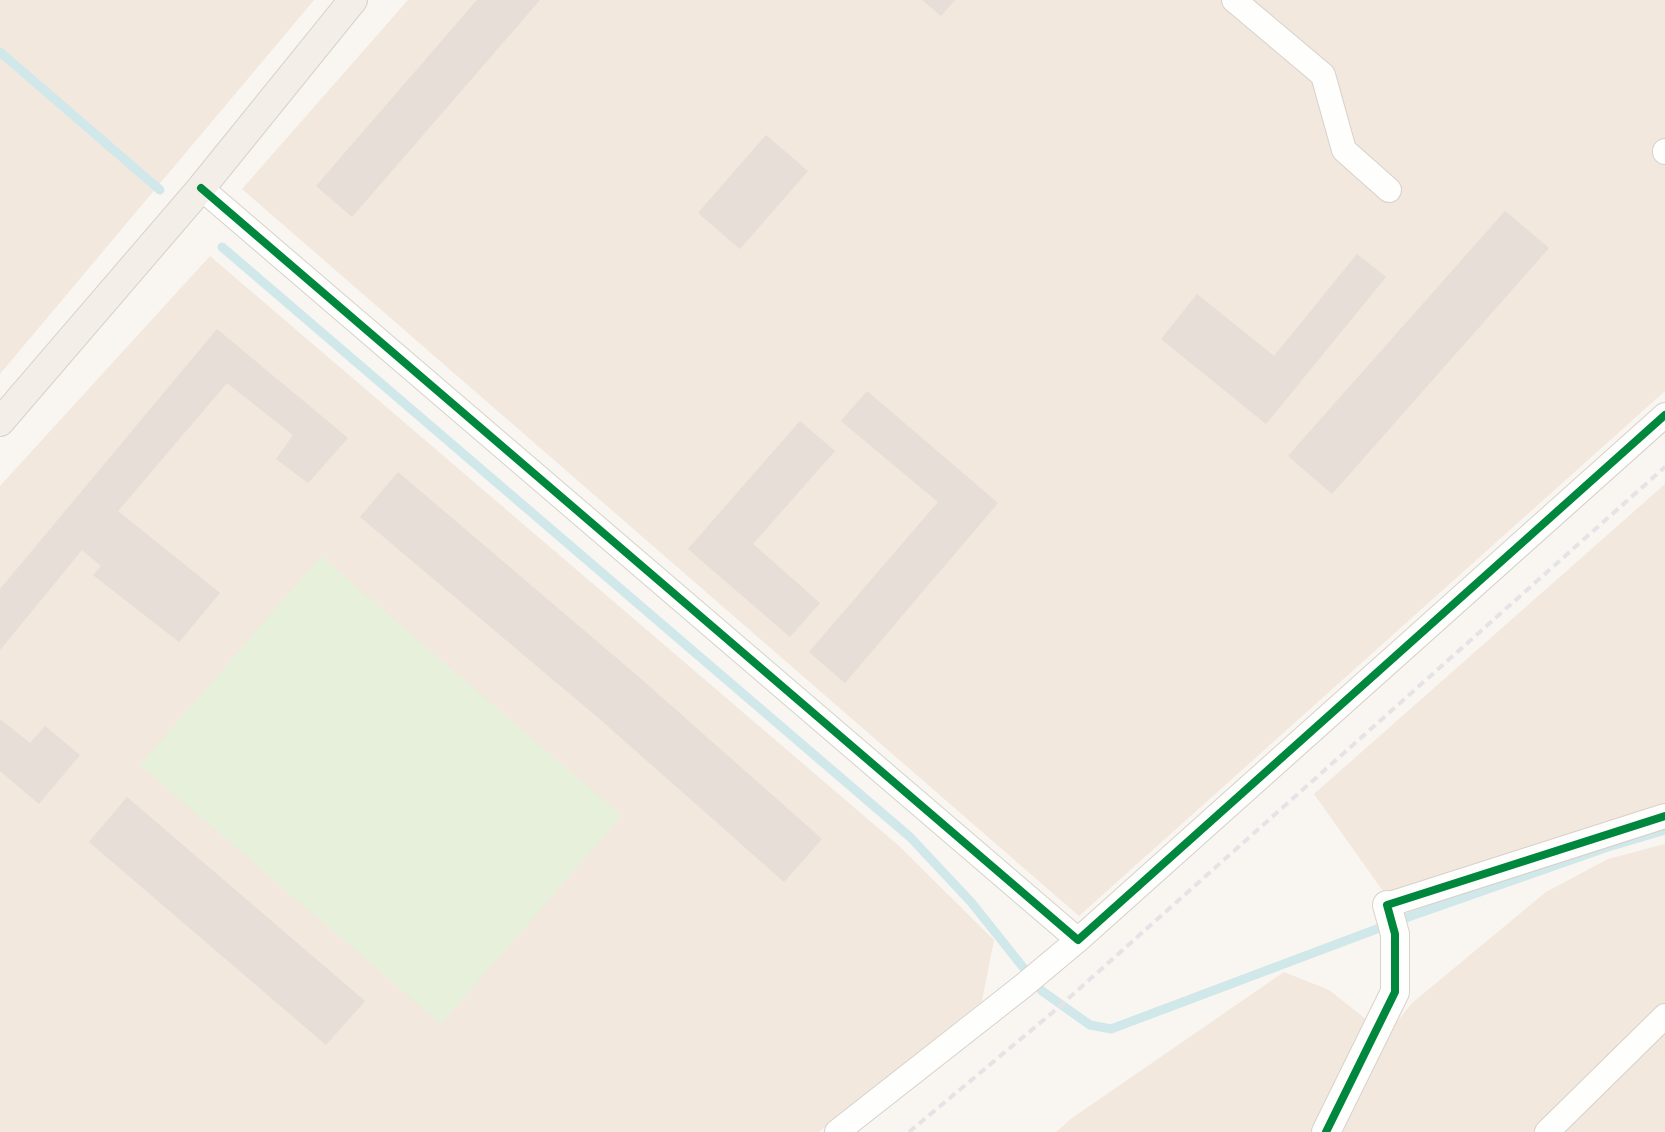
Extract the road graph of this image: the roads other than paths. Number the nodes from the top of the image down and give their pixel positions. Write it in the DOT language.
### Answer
graph roads {
  1 [pos="353,0"];
  2 [pos="1234,0"];
  3 [pos="202,188"];
  4 [pos="1389,190"];
  5 [pos="1665,415"];
  6 [pos="0,422"];
  7 [pos="1665,816"];
  8 [pos="1387,904"];
  9 [pos="1078,940"];
  10 [pos="1665,1016"];
  11 [pos="836,1132"];
  12 [pos="1326,1132"];
  13 [pos="1547,1132"];
  1 -- 3 [label="main road"];
  2 -- 4 [label="street"];
  3 -- 6 [label="main road"];
  3 -- 9 [label="street"];
  5 -- 9 [label="street"];
  7 -- 8 [label="street"];
  8 -- 12 [label="street"];
  9 -- 11 [label="street"];
  10 -- 13 [label="street"];
}
